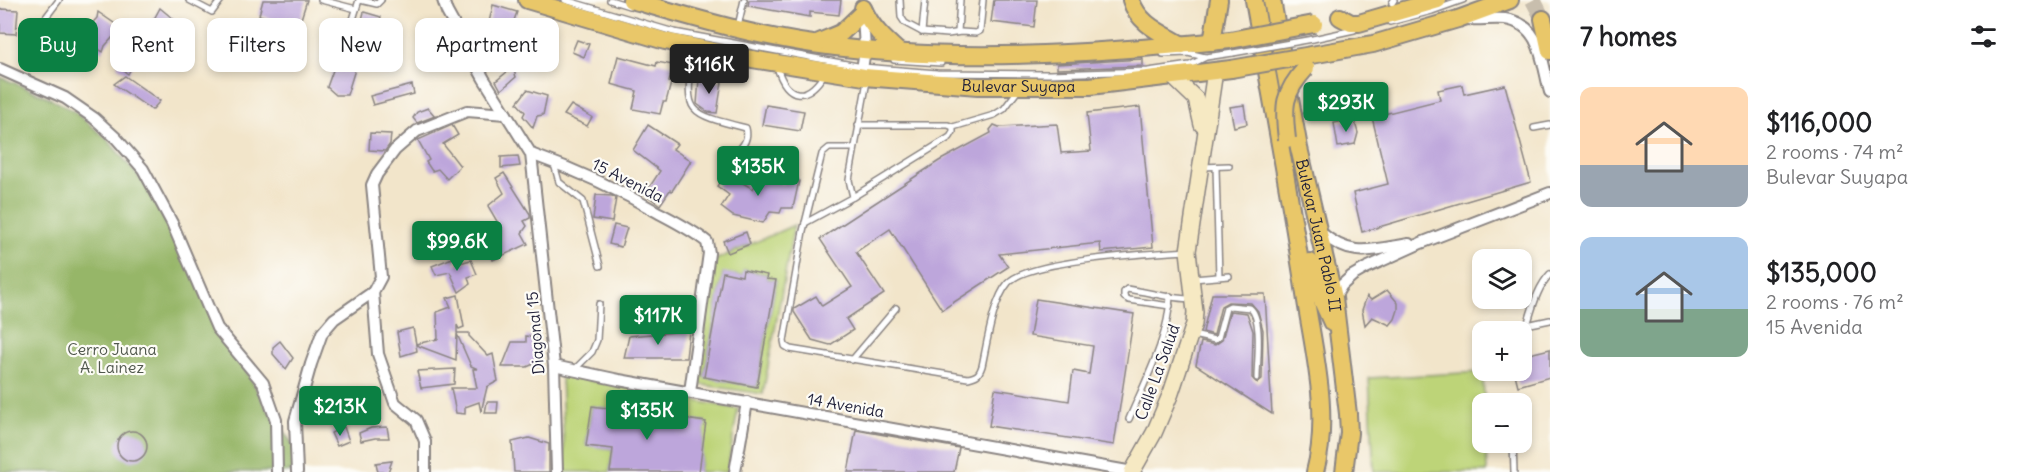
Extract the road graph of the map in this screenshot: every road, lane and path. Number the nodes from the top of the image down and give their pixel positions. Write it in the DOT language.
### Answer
graph roads {
  1 [pos="59,0"];
  2 [pos="189,0"];
  3 [pos="221,0"];
  4 [pos="321,0"];
  5 [pos="360,0"];
  6 [pos="381,0"];
  7 [pos="443,0"];
  8 [pos="527,0"];
  9 [pos="565,0"];
  10 [pos="610,0"];
  11 [pos="631,0"];
  12 [pos="744,0"];
  13 [pos="900,0"];
  14 [pos="925,0"];
  15 [pos="960,0"];
  16 [pos="983,0"];
  17 [pos="1131,0"];
  18 [pos="1219,0"];
  19 [pos="1254,0"];
  20 [pos="1272,0"];
  21 [pos="1438,0"];
  22 [pos="1463,0"];
  23 [pos="1510,0"];
  24 [pos="1396,1"];
  25 [pos="662,4"];
  26 [pos="863,7"];
  27 [pos="356,9"];
  28 [pos="1340,17"];
  29 [pos="45,18"];
  30 [pos="353,18"];
  31 [pos="1458,19"];
  32 [pos="1543,19"];
  33 [pos="737,28"];
  34 [pos="922,32"];
  35 [pos="958,32"];
  36 [pos="1315,39"];
  37 [pos="813,44"];
  38 [pos="1182,45"];
  39 [pos="693,46"];
  40 [pos="1343,49"];
  41 [pos="1550,51"];
  42 [pos="1155,54"];
  43 [pos="842,55"];
  44 [pos="1145,55"];
  45 [pos="1221,55"];
  46 [pos="892,56"];
  47 [pos="776,62"];
  48 [pos="994,62"];
  49 [pos="864,63"];
  50 [pos="949,63"];
  51 [pos="0,69"];
  52 [pos="827,70"];
  53 [pos="1173,77"];
  54 [pos="1020,86"];
  55 [pos="1550,92"];
  56 [pos="506,114"];
  57 [pos="858,125"];
  58 [pos="1550,125"];
  59 [pos="953,127"];
  60 [pos="1534,128"];
  61 [pos="1204,137"];
  62 [pos="854,148"];
  63 [pos="722,152"];
  64 [pos="531,154"];
  65 [pos="554,162"];
  66 [pos="1200,166"];
  67 [pos="1229,166"];
  68 [pos="1216,167"];
  69 [pos="1550,194"];
  70 [pos="853,198"];
  71 [pos="805,223"];
  72 [pos="1318,231"];
  73 [pos="1421,243"];
  74 [pos="1188,251"];
  75 [pos="600,266"];
  76 [pos="1550,274"];
  77 [pos="1229,276"];
  78 [pos="1219,277"];
  79 [pos="1191,279"];
  80 [pos="373,292"];
  81 [pos="1170,296"];
  82 [pos="1334,298"];
  83 [pos="1194,299"];
  84 [pos="599,304"];
  85 [pos="1170,306"];
  86 [pos="896,308"];
  87 [pos="701,313"];
  88 [pos="633,317"];
  89 [pos="1550,320"];
  90 [pos="1528,321"];
  91 [pos="1532,324"];
  92 [pos="1191,334"];
  93 [pos="1339,340"];
  94 [pos="852,360"];
  95 [pos="554,366"];
  96 [pos="574,370"];
  97 [pos="1257,378"];
  98 [pos="690,392"];
  99 [pos="747,402"];
  100 [pos="1129,419"];
  101 [pos="1514,453"];
  102 [pos="277,472"];
  103 [pos="297,472"];
  104 [pos="425,472"];
  105 [pos="557,472"];
  106 [pos="735,472"];
  107 [pos="1133,472"];
  108 [pos="1316,472"];
  109 [pos="1344,472"];
  110 [pos="1514,472"];
  1 -- 29 [label="lane"];
  2 -- 3 [label="lane"];
  4 -- 27 [label="lane"];
  5 -- 6 [label="lane"];
  5 -- 27 [label="lane"];
  7 -- 56 [label="street, Diagonal 15"];
  8 -- 39 [label="main road, Bulevar Suyapa"];
  9 -- 49 [label="lane"];
  10 -- 43 [label="lane"];
  11 -- 25 [label="main road, Bulevar Suyapa"];
  12 -- 33 [label="lane"];
  13 -- 34 [label="lane"];
  14 -- 34 [label="lane"];
  15 -- 35 [label="lane"];
  16 -- 35 [label="lane"];
  17 -- 38 [label="main road"];
  18 -- 45 [label="main road"];
  19 -- 108 [label="main road, Bulevar Juan Pablo II"];
  20 -- 72 [label="main road, Bulevar Juan Pablo II"];
  21 -- 28 [label="main road"];
  22 -- 36 [label="lane"];
  23 -- 31 [label="main road, Bulevar Suyapa"];
  24 -- 28 [label="main road, Bulevar Suyapa"];
  25 -- 33 [label="main road, Bulevar Suyapa"];
  26 -- 37 [label="main road"];
  26 -- 46 [label="main road"];
  26 -- 49 [label="street"];
  27 -- 30 [label="lane"];
  28 -- 36 [label="main road, Bulevar Suyapa"];
  31 -- 40 [label="main road, Bulevar Suyapa"];
  31 -- 55 [label="street"];
  32 -- 41 [label="main road"];
  33 -- 37 [label="main road, Bulevar Suyapa"];
  34 -- 35 [label="lane"];
  36 -- 40 [label="main road, Bulevar Suyapa"];
  36 -- 45 [label="main road, Bulevar Suyapa, bridge"];
  36 -- 45 [label="main road, Bulevar Suyapa, bridge"];
  37 -- 49 [label="main road, Bulevar Suyapa"];
  38 -- 45 [label="main road, Bulevar Suyapa"];
  38 -- 46 [label="main road, Bulevar Suyapa"];
  39 -- 47 [label="main road, Bulevar Suyapa"];
  39 -- 63 [label="lane"];
  40 -- 93 [label="main road, bridge"];
  42 -- 45 [label="lane"];
  44 -- 48 [label="lane"];
  45 -- 49 [label="lane"];
  45 -- 53 [label="main road, Bulevar Suyapa"];
  45 -- 61 [label="main road, Calle La Salud"];
  46 -- 49 [label="main road, Bulevar Suyapa"];
  46 -- 50 [label="lane"];
  47 -- 52 [label="main road, Bulevar Suyapa"];
  47 -- 52 [label="lane"];
  49 -- 52 [label="main road, Bulevar Suyapa"];
  49 -- 54 [label="main road, Bulevar Suyapa"];
  49 -- 57 [label="lane"];
  51 -- 102 [label="street"];
  53 -- 54 [label="main road, Bulevar Suyapa"];
  53 -- 61 [label="main road, Calle La Salud"];
  54 -- 59 [label="lane"];
  56 -- 64 [label="street, Diagonal 15"];
  56 -- 80 [label="street"];
  57 -- 59 [label="lane"];
  57 -- 62 [label="lane"];
  58 -- 60 [label="lane"];
  59 -- 70 [label="lane"];
  61 -- 66 [label="main road, Calle La Salud"];
  62 -- 70 [label="lane"];
  62 -- 71 [label="lane"];
  64 -- 65 [label="street, 15 Avenida"];
  64 -- 95 [label="street, Diagonal 15"];
  65 -- 75 [label="lane"];
  65 -- 87 [label="street, 15 Avenida"];
  66 -- 68 [label="lane"];
  66 -- 74 [label="main road, Calle La Salud"];
  67 -- 68 [label="lane"];
  68 -- 78 [label="lane"];
  69 -- 73 [label="street"];
  70 -- 71 [label="lane"];
  71 -- 94 [label="lane"];
  72 -- 73 [label="street"];
  72 -- 82 [label="main road, Bulevar Juan Pablo II"];
  73 -- 82 [label="street"];
  74 -- 79 [label="main road, Calle La Salud"];
  74 -- 94 [label="lane"];
  76 -- 90 [label="lane"];
  77 -- 78 [label="lane"];
  78 -- 79 [label="lane"];
  79 -- 83 [label="main road, Calle La Salud"];
  80 -- 103 [label="street"];
  80 -- 104 [label="street"];
  81 -- 83 [label="lane"];
  81 -- 85 [label="lane"];
  81 -- 85 [label="lane"];
  82 -- 93 [label="main road, Bulevar Juan Pablo II"];
  83 -- 92 [label="main road, Calle La Salud"];
  84 -- 96 [label="lane"];
  85 -- 100 [label="lane"];
  86 -- 94 [label="lane"];
  87 -- 88 [label="lane"];
  87 -- 98 [label="street"];
  89 -- 91 [label="lane"];
  92 -- 97 [label="lane"];
  92 -- 107 [label="main road, Calle La Salud"];
  93 -- 109 [label="main road, Bulevar Juan Pablo II"];
  95 -- 96 [label="street, 14 Avenida"];
  95 -- 105 [label="street, Diagonal 15"];
  96 -- 98 [label="street, 14 Avenida"];
  98 -- 99 [label="street, 14 Avenida"];
  99 -- 106 [label="street"];
  99 -- 107 [label="street, 14 Avenida"];
  101 -- 110 [label="lane"];
}
